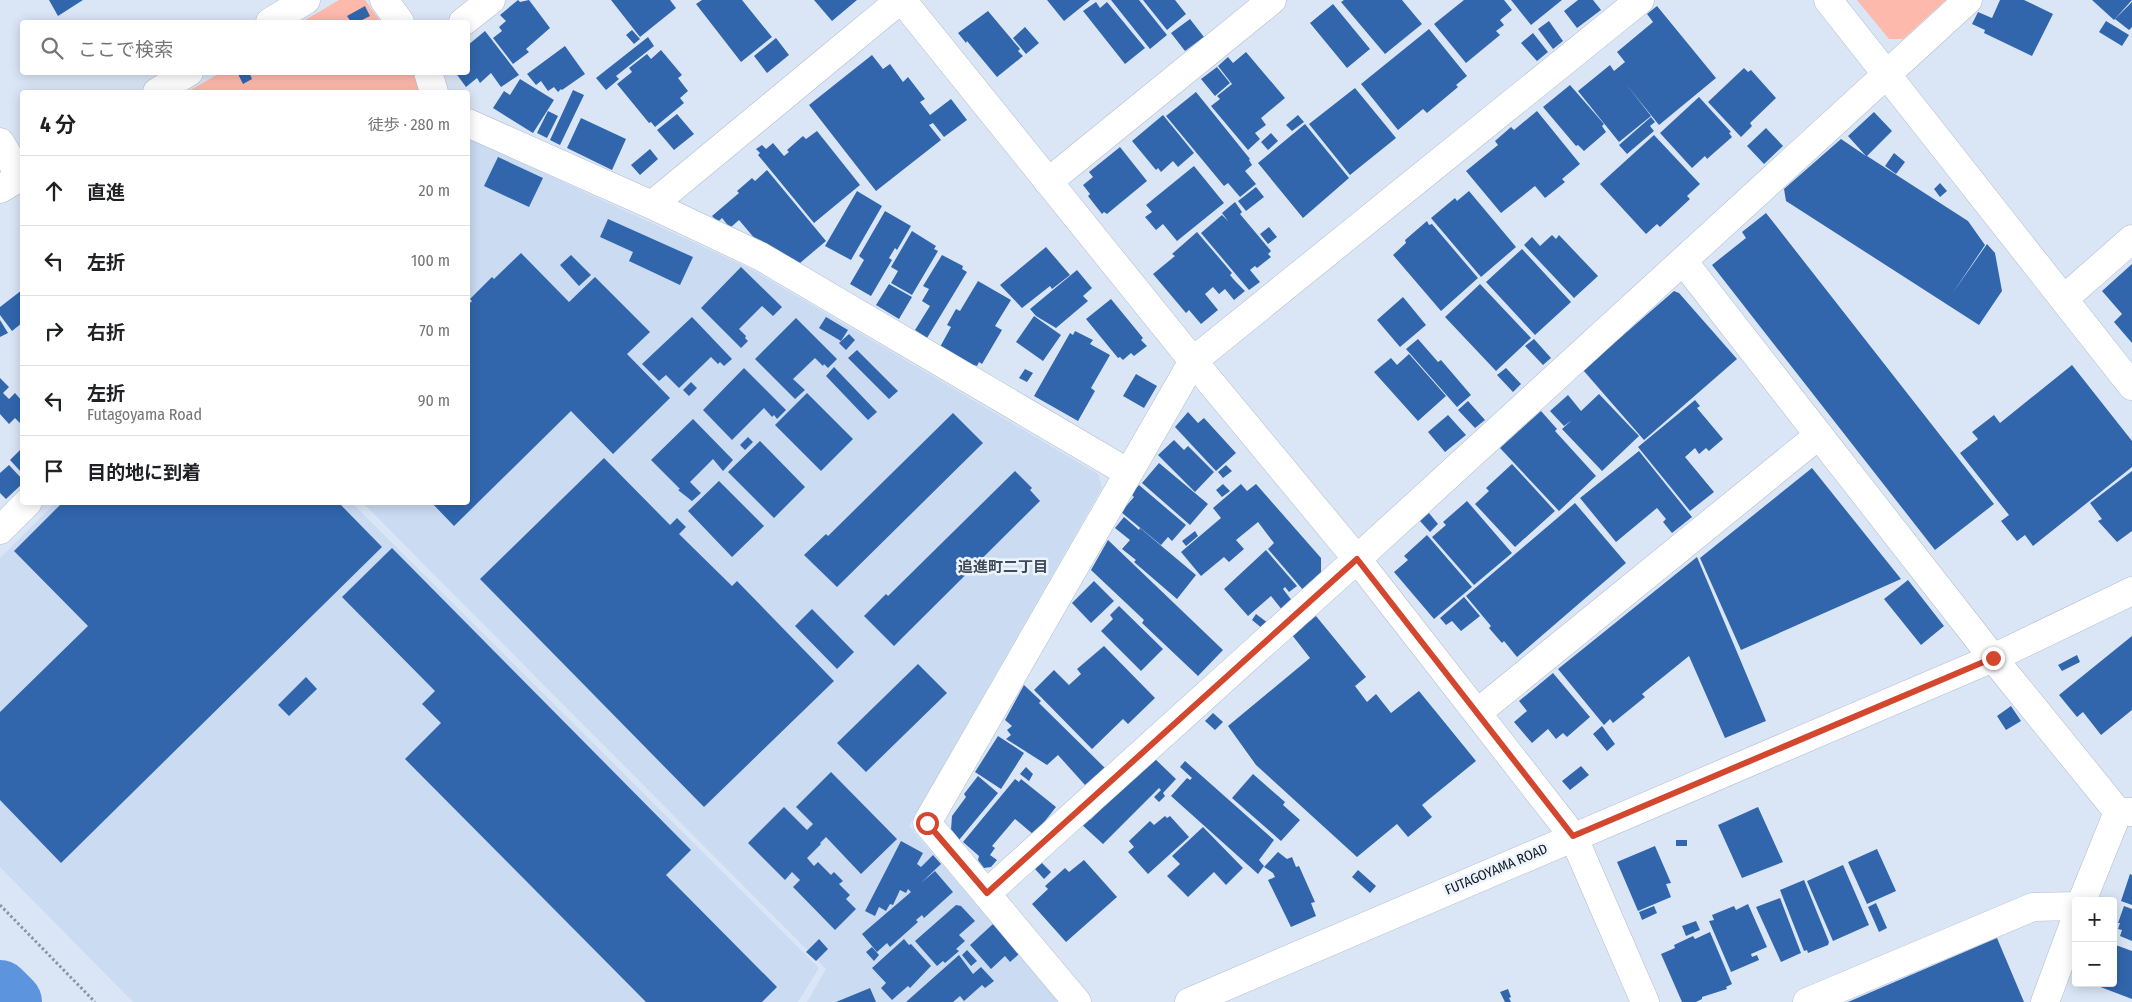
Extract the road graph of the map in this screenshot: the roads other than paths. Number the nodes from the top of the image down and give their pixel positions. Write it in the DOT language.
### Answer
graph roads {
  1 [pos="306,0"];
  2 [pos="384,0"];
  3 [pos="491,0"];
  4 [pos="901,0"];
  5 [pos="1272,0"];
  6 [pos="1640,0"];
  7 [pos="1828,0"];
  8 [pos="1968,0"];
  9 [pos="273,20"];
  10 [pos="399,20"];
  11 [pos="466,20"];
  12 [pos="1887,73"];
  13 [pos="184,75"];
  14 [pos="429,75"];
  15 [pos="160,90"];
  16 [pos="433,90"];
  17 [pos="470,124"];
  18 [pos="0,142"];
  19 [pos="16,180"];
  20 [pos="1048,182"];
  21 [pos="652,205"];
  22 [pos="2132,239"];
  23 [pos="1683,261"];
  24 [pos="2065,298"];
  25 [pos="1193,361"];
  26 [pos="2132,386"];
  27 [pos="1819,435"];
  28 [pos="1127,472"];
  29 [pos="25,505"];
  30 [pos="0,530"];
  31 [pos="1357,559"];
  32 [pos="2132,591"];
  33 [pos="1993,658"];
  34 [pos="1477,713"];
  35 [pos="2125,812"];
  36 [pos="1573,836"];
  37 [pos="987,893"];
  38 [pos="2084,897"];
  39 [pos="2072,906"];
  40 [pos="2072,929"];
  41 [pos="1077,1002"];
  42 [pos="1189,1002"];
  43 [pos="1645,1002"];
  44 [pos="1807,1002"];
  45 [pos="2045,1002"];
  1 -- 9 [label="street"];
  2 -- 10 [label="street"];
  3 -- 11 [label="street"];
  4 -- 20 [label="street"];
  4 -- 21 [label="street"];
  5 -- 20 [label="street"];
  6 -- 25 [label="street"];
  7 -- 12 [label="street"];
  8 -- 12 [label="street"];
  12 -- 23 [label="street"];
  12 -- 24 [label="street"];
  13 -- 15 [label="street"];
  14 -- 16 [label="street"];
  17 -- 21 [label="street"];
  18 -- 19 [label="street"];
  20 -- 25 [label="street"];
  21 -- 28 [label="street"];
  22 -- 24 [label="street"];
  23 -- 27 [label="street"];
  23 -- 31 [label="street"];
  24 -- 26 [label="street"];
  25 -- 28 [label="street"];
  25 -- 31 [label="street"];
  27 -- 33 [label="street"];
  27 -- 34 [label="street"];
  28 -- 37 [label="street"];
  29 -- 30 [label="street"];
  31 -- 34 [label="street"];
  31 -- 37 [label="street"];
  32 -- 33 [label="street, FUTAGOYAMA ROAD"];
  33 -- 35 [label="street"];
  33 -- 36 [label="street, FUTAGOYAMA ROAD"];
  34 -- 36 [label="street"];
  35 -- 38 [label="street"];
  36 -- 42 [label="street, FUTAGOYAMA ROAD"];
  36 -- 43 [label="street"];
  37 -- 41 [label="street"];
  39 -- 44 [label="street"];
  40 -- 45 [label="street"];
}
